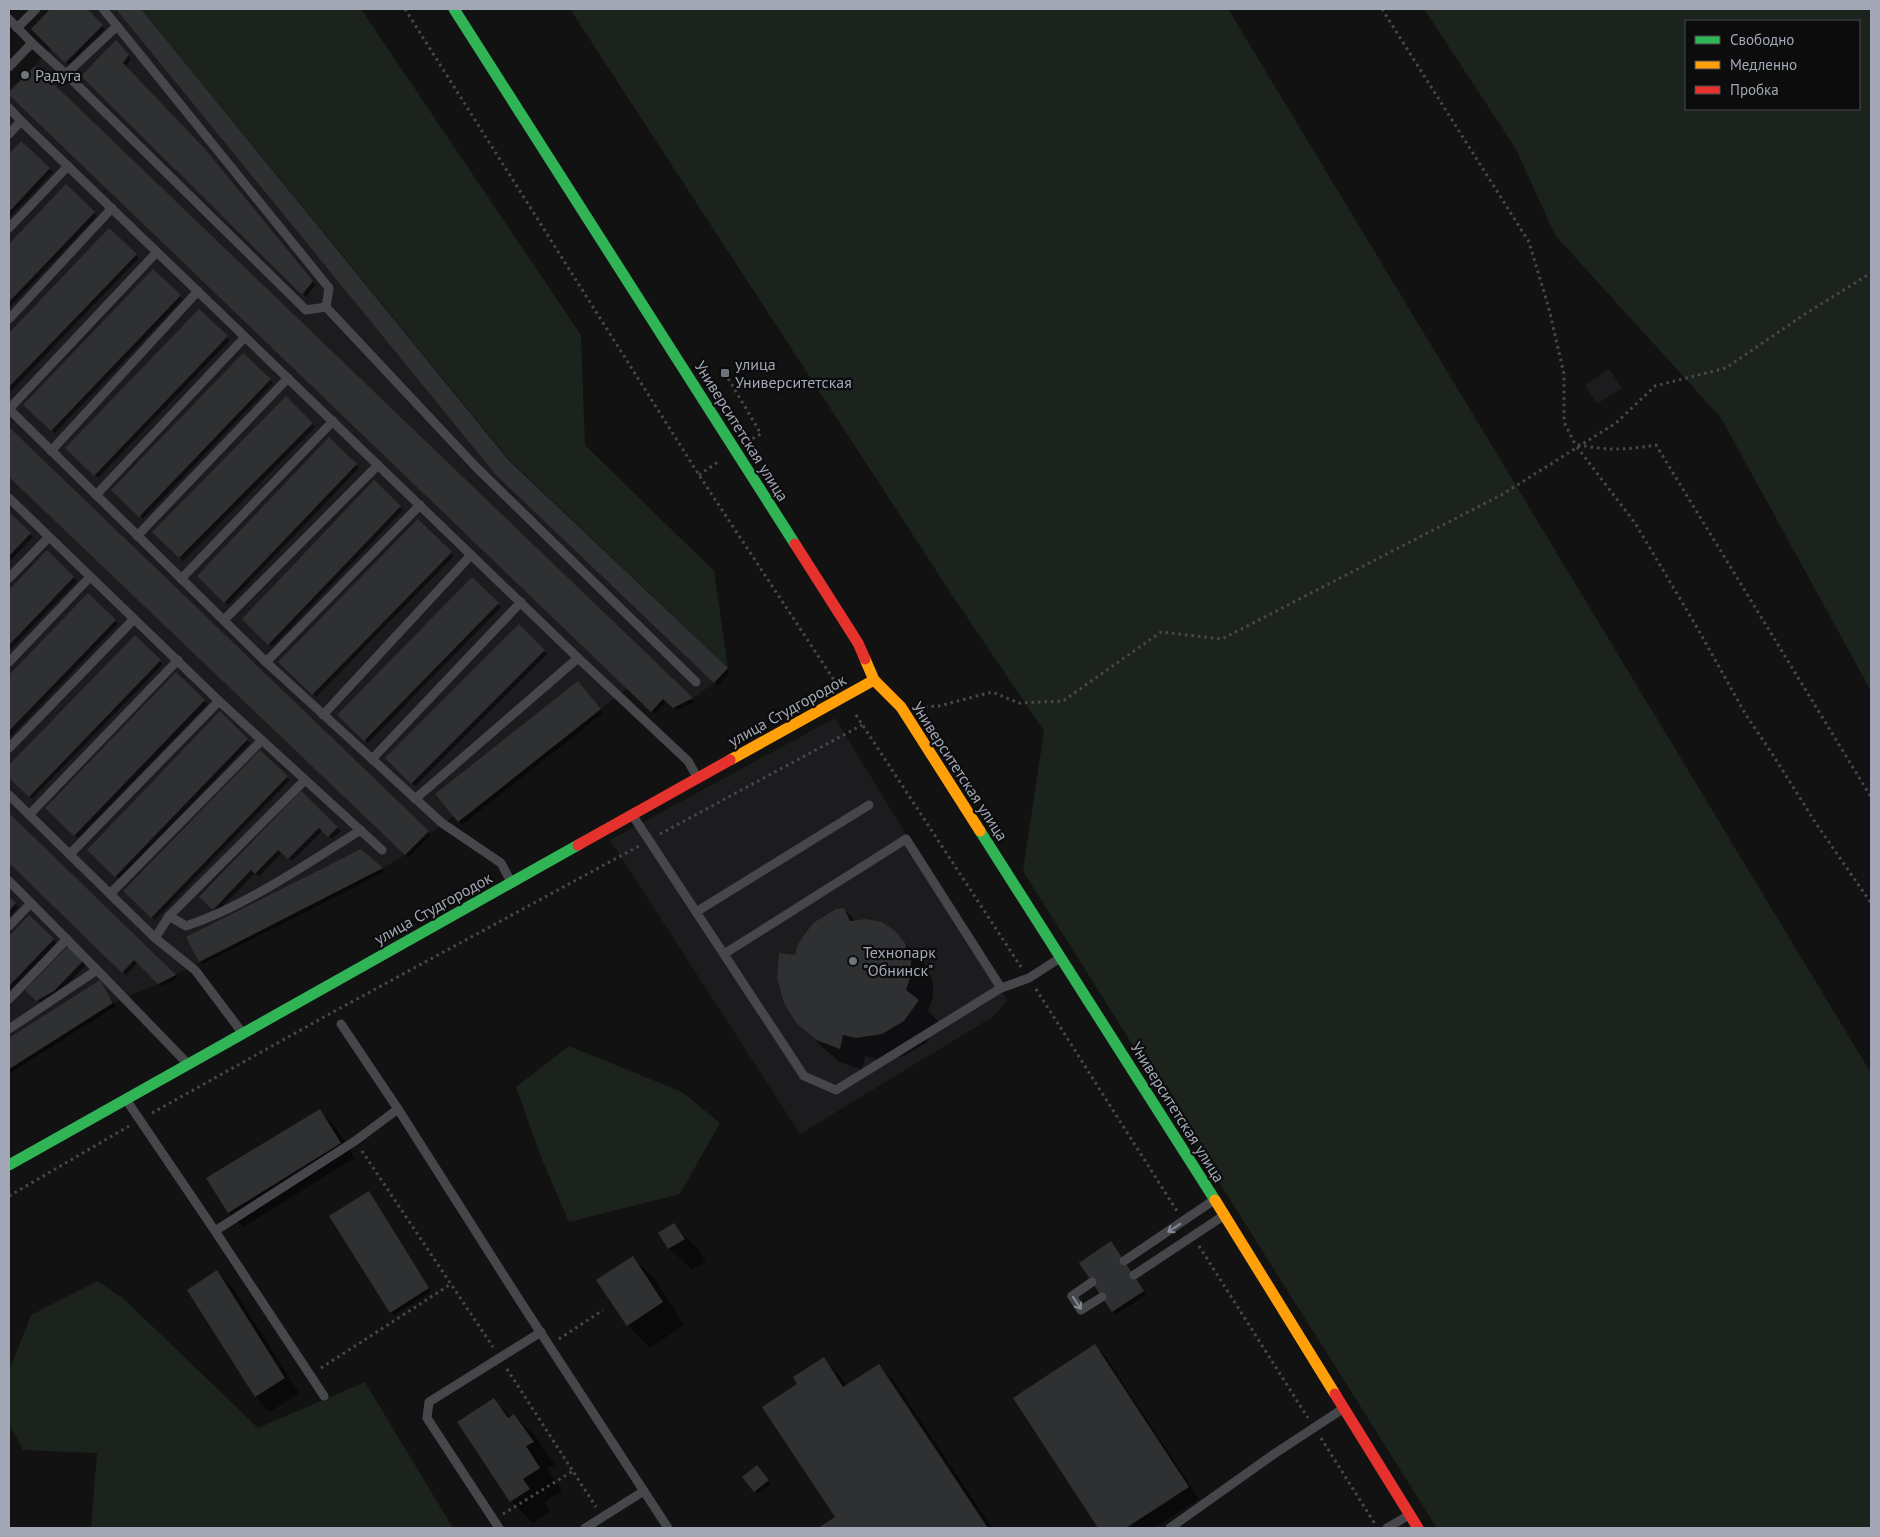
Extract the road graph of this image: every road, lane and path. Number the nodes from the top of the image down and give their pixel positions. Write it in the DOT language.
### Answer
graph roads {
  1 [pos="36,9"];
  2 [pos="103,9"];
  3 [pos="406,9"];
  4 [pos="454,9"];
  5 [pos="1382,9"];
  6 [pos="9,19"];
  7 [pos="117,26"];
  8 [pos="17,28"];
  9 [pos="32,43"];
  10 [pos="9,67"];
  11 [pos="66,74"];
  12 [pos="9,108"];
  13 [pos="21,121"];
  14 [pos="9,134"];
  15 [pos="68,166"];
  16 [pos="112,208"];
  17 [pos="9,228"];
  18 [pos="158,252"];
  19 [pos="1871,273"];
  20 [pos="198,292"];
  21 [pos="326,307"];
  22 [pos="9,319"];
  23 [pos="245,337"];
  24 [pos="288,378"];
  25 [pos="9,409"];
  26 [pos="333,421"];
  27 [pos="1576,444"];
  28 [pos="1580,445"];
  29 [pos="51,451"];
  30 [pos="378,465"];
  31 [pos="96,495"];
  32 [pos="9,498"];
  33 [pos="420,505"];
  34 [pos="137,536"];
  35 [pos="49,537"];
  36 [pos="471,555"];
  37 [pos="90,577"];
  38 [pos="9,578"];
  39 [pos="181,579"];
  40 [pos="521,602"];
  41 [pos="134,619"];
  42 [pos="224,620"];
  43 [pos="578,658"];
  44 [pos="178,660"];
  45 [pos="9,662"];
  46 [pos="266,662"];
  47 [pos="874,680"];
  48 [pos="696,682"];
  49 [pos="845,697"];
  50 [pos="219,701"];
  51 [pos="901,707"];
  52 [pos="323,715"];
  53 [pos="862,725"];
  54 [pos="262,740"];
  55 [pos="9,748"];
  56 [pos="372,759"];
  57 [pos="698,779"];
  58 [pos="305,780"];
  59 [pos="9,795"];
  60 [pos="1871,796"];
  61 [pos="415,798"];
  62 [pos="868,805"];
  63 [pos="30,814"];
  64 [pos="633,815"];
  65 [pos="361,830"];
  66 [pos="654,838"];
  67 [pos="645,843"];
  68 [pos="382,850"];
  69 [pos="70,854"];
  70 [pos="9,881"];
  71 [pos="512,883"];
  72 [pos="111,893"];
  73 [pos="31,903"];
  74 [pos="1871,903"];
  75 [pos="696,912"];
  76 [pos="169,916"];
  77 [pos="9,926"];
  78 [pos="155,938"];
  79 [pos="67,939"];
  80 [pos="724,954"];
  81 [pos="1060,958"];
  82 [pos="97,970"];
  83 [pos="1029,978"];
  84 [pos="1000,988"];
  85 [pos="9,999"];
  86 [pos="341,1024"];
  87 [pos="9,1029"];
  88 [pos="242,1033"];
  89 [pos="188,1064"];
  90 [pos="126,1099"];
  91 [pos="398,1109"];
  92 [pos="140,1120"];
  93 [pos="355,1141"];
  94 [pos="9,1165"];
  95 [pos="9,1196"];
  96 [pos="1214,1200"];
  97 [pos="1224,1215"];
  98 [pos="1182,1219"];
  99 [pos="215,1231"];
  100 [pos="1198,1244"];
  101 [pos="1124,1261"];
  102 [pos="1134,1275"];
  103 [pos="1092,1282"];
  104 [pos="451,1284"];
  105 [pos="1102,1297"];
  106 [pos="541,1332"];
  107 [pos="500,1358"];
  108 [pos="310,1375"];
  109 [pos="324,1396"];
  110 [pos="1344,1408"];
  111 [pos="1314,1428"];
  112 [pos="573,1471"];
  113 [pos="644,1491"];
  114 [pos="1410,1514"];
  115 [pos="603,1517"];
  116 [pos="496,1524"];
  117 [pos="585,1528"];
  118 [pos="668,1528"];
  119 [pos="1170,1528"];
  120 [pos="1378,1528"];
  121 [pos="1388,1528"];
  122 [pos="1418,1528"];
  1 -- 8 [label="lane"];
  2 -- 7 [label="lane"];
  3 -- 49 [label="path"];
  4 -- 47 [label="street, Университетская улица"];
  5 -- 27 [label="path"];
  6 -- 8 [label="lane"];
  7 -- 11 [label="lane"];
  7 -- 21 [label="lane"];
  8 -- 9 [label="lane"];
  9 -- 10 [label="lane"];
  9 -- 11 [label="lane"];
  11 -- 21 [label="lane"];
  12 -- 13 [label="lane"];
  13 -- 14 [label="lane"];
  13 -- 15 [label="lane"];
  15 -- 16 [label="lane"];
  15 -- 17 [label="lane"];
  16 -- 18 [label="lane"];
  16 -- 22 [label="lane"];
  18 -- 20 [label="lane"];
  18 -- 25 [label="lane"];
  19 -- 28 [label="path"];
  20 -- 23 [label="lane"];
  20 -- 29 [label="lane"];
  21 -- 48 [label="lane"];
  23 -- 24 [label="lane"];
  23 -- 31 [label="lane"];
  24 -- 26 [label="lane"];
  24 -- 34 [label="lane"];
  25 -- 29 [label="lane"];
  26 -- 30 [label="lane"];
  26 -- 39 [label="lane"];
  27 -- 28 [label="path"];
  27 -- 74 [label="path"];
  28 -- 51 [label="path"];
  28 -- 60 [label="path"];
  29 -- 31 [label="lane"];
  30 -- 33 [label="lane"];
  30 -- 42 [label="lane"];
  31 -- 34 [label="lane"];
  32 -- 35 [label="lane"];
  33 -- 36 [label="lane"];
  33 -- 46 [label="lane"];
  34 -- 39 [label="lane"];
  35 -- 37 [label="lane"];
  35 -- 38 [label="lane"];
  36 -- 40 [label="lane"];
  36 -- 52 [label="lane"];
  37 -- 41 [label="lane"];
  37 -- 45 [label="lane"];
  39 -- 42 [label="lane"];
  40 -- 43 [label="lane"];
  40 -- 56 [label="lane"];
  41 -- 44 [label="lane"];
  41 -- 55 [label="lane"];
  42 -- 46 [label="lane"];
  43 -- 57 [label="lane"];
  43 -- 61 [label="lane"];
  44 -- 50 [label="lane"];
  44 -- 63 [label="lane"];
  46 -- 52 [label="lane"];
  47 -- 49 [label="street, улица Студгородок"];
  47 -- 51 [label="street, Университетская улица"];
  49 -- 53 [label="path"];
  49 -- 57 [label="street, улица Студгородок"];
  50 -- 54 [label="lane"];
  50 -- 69 [label="lane"];
  51 -- 81 [label="street, Университетская улица"];
  52 -- 56 [label="lane"];
  53 -- 66 [label="path"];
  53 -- 83 [label="path"];
  54 -- 58 [label="lane"];
  54 -- 72 [label="lane"];
  56 -- 61 [label="lane"];
  57 -- 64 [label="street, улица Студгородок"];
  58 -- 65 [label="lane"];
  58 -- 76 [label="lane"];
  59 -- 63 [label="lane"];
  61 -- 71 [label="lane"];
  62 -- 75 [label="lane"];
  63 -- 69 [label="lane"];
  64 -- 71 [label="street, улица Студгородок"];
  64 -- 75 [label="lane"];
  65 -- 68 [label="lane"];
  65 -- 76 [label="lane"];
  67 -- 92 [label="path"];
  69 -- 72 [label="lane"];
  70 -- 73 [label="lane"];
  71 -- 88 [label="street, улица Студгородок"];
  72 -- 78 [label="lane"];
  73 -- 77 [label="lane"];
  73 -- 79 [label="lane"];
  75 -- 80 [label="lane"];
  76 -- 78 [label="lane"];
  78 -- 88 [label="lane"];
  79 -- 82 [label="lane"];
  79 -- 85 [label="lane"];
  80 -- 84 [label="lane"];
  80 -- 84 [label="lane"];
  81 -- 83 [label="lane"];
  81 -- 96 [label="street, Университетская улица"];
  82 -- 87 [label="lane"];
  82 -- 89 [label="lane"];
  83 -- 84 [label="lane"];
  83 -- 98 [label="path"];
  86 -- 91 [label="lane"];
  88 -- 89 [label="street, улица Студгородок"];
  89 -- 90 [label="street, улица Студгородок"];
  90 -- 92 [label="lane"];
  90 -- 94 [label="street, улица Студгородок"];
  91 -- 93 [label="lane"];
  91 -- 106 [label="lane"];
  92 -- 95 [label="path"];
  92 -- 99 [label="lane"];
  93 -- 99 [label="lane"];
  93 -- 104 [label="path"];
  96 -- 97 [label="street, Университетская улица"];
  96 -- 101 [label="lane, one-way"];
  97 -- 102 [label="lane"];
  97 -- 110 [label="street, Университетская улица"];
  99 -- 108 [label="lane"];
  100 -- 111 [label="path"];
  103 -- 105 [label="lane, one-way"];
  104 -- 107 [label="path"];
  104 -- 108 [label="path"];
  106 -- 107 [label="lane"];
  106 -- 113 [label="lane"];
  107 -- 112 [label="path"];
  107 -- 116 [label="lane"];
  108 -- 109 [label="lane"];
  110 -- 111 [label="lane"];
  110 -- 114 [label="street, Университетская улица"];
  111 -- 119 [label="lane"];
  111 -- 120 [label="path"];
  112 -- 115 [label="path"];
  112 -- 116 [label="path"];
  113 -- 115 [label="lane"];
  113 -- 118 [label="lane"];
  114 -- 121 [label="lane"];
  114 -- 122 [label="street, Университетская улица"];
  115 -- 117 [label="lane"];
}
